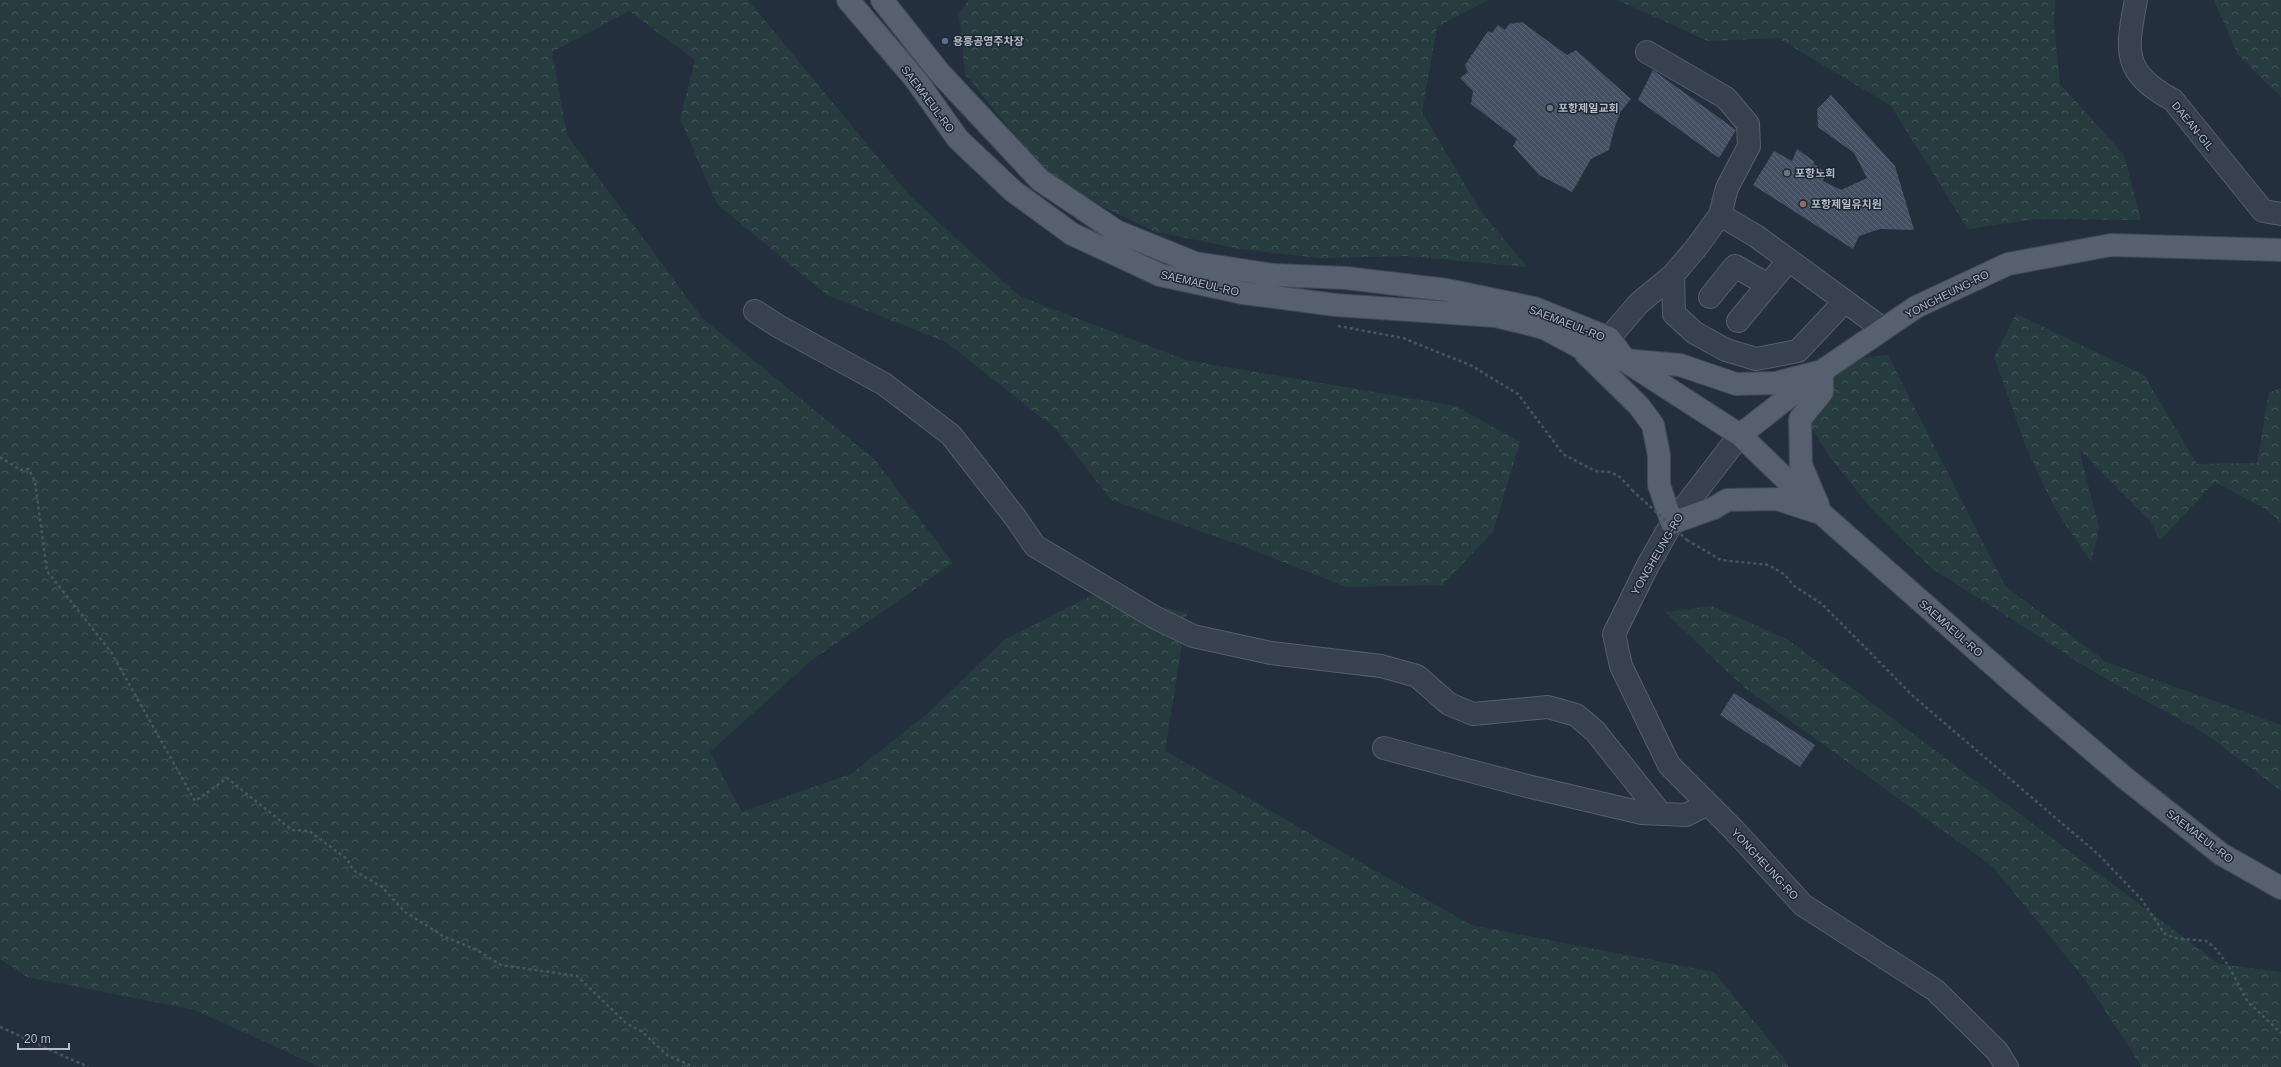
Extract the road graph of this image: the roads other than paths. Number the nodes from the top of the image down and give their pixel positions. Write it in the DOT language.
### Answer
graph roads {
  1 [pos="848,0"];
  2 [pos="882,0"];
  3 [pos="2136,0"];
  4 [pos="1648,52"];
  5 [pos="2281,214"];
  6 [pos="1720,215"];
  7 [pos="2281,250"];
  8 [pos="1789,260"];
  9 [pos="1673,275"];
  10 [pos="1768,285"];
  11 [pos="1710,297"];
  12 [pos="1845,301"];
  13 [pos="755,311"];
  14 [pos="1738,321"];
  15 [pos="1883,329"];
  16 [pos="1608,338"];
  17 [pos="1580,349"];
  18 [pos="1627,362"];
  19 [pos="1822,371"];
  20 [pos="1740,435"];
  21 [pos="1822,514"];
  22 [pos="1672,523"];
  23 [pos="1384,748"];
  24 [pos="1708,804"];
  25 [pos="1661,814"];
  26 [pos="2281,888"];
  27 [pos="2007,1067"];
  1 -- 17 [label="main road, SAEMAEUL-RO"];
  2 -- 16 [label="main road, SAEMAEUL-RO"];
  3 -- 5 [label="street, DAEAN-GIL"];
  4 -- 6 [label="street"];
  6 -- 8 [label="street"];
  6 -- 9 [label="street"];
  7 -- 15 [label="main road, YONGHEUNG-RO"];
  8 -- 10 [label="street"];
  8 -- 12 [label="street"];
  9 -- 12 [label="street"];
  9 -- 16 [label="street"];
  10 -- 11 [label="street"];
  10 -- 14 [label="street"];
  12 -- 15 [label="street"];
  13 -- 25 [label="street"];
  15 -- 19 [label="main road, YONGHEUNG-RO"];
  16 -- 18 [label="main road, SAEMAEUL-RO"];
  17 -- 18 [label="main road, SAEMAEUL-RO"];
  17 -- 22 [label="main road"];
  18 -- 19 [label="main road"];
  18 -- 20 [label="main road, SAEMAEUL-RO"];
  19 -- 20 [label="main road, YONGHEUNG-RO"];
  19 -- 21 [label="main road"];
  20 -- 21 [label="main road, SAEMAEUL-RO"];
  20 -- 22 [label="street, YONGHEUNG-RO"];
  21 -- 22 [label="main road"];
  21 -- 26 [label="main road, SAEMAEUL-RO"];
  22 -- 24 [label="street, YONGHEUNG-RO"];
  23 -- 25 [label="street"];
  24 -- 25 [label="street"];
  24 -- 27 [label="street, YONGHEUNG-RO"];
}
